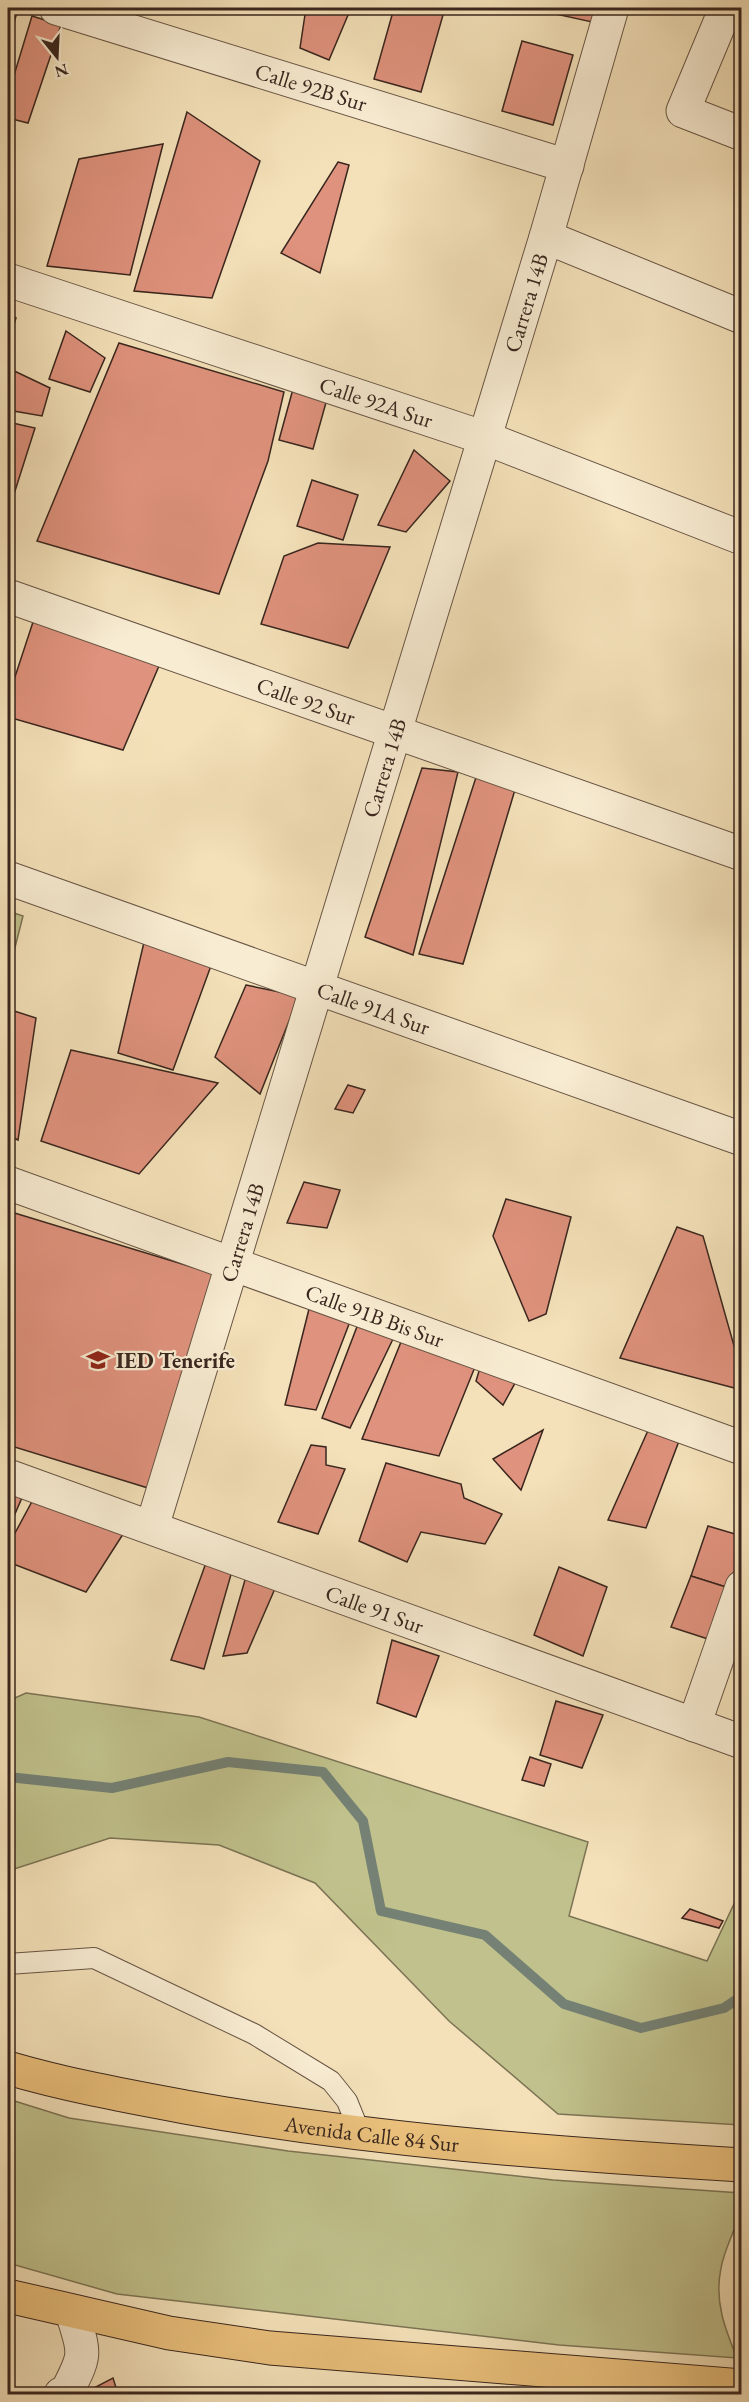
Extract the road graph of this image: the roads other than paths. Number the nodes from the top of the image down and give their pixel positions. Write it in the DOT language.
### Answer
graph roads {
  1 [pos="56,8"];
  2 [pos="612,8"];
  3 [pos="726,8"];
  4 [pos="741,134"];
  5 [pos="567,166"];
  6 [pos="546,237"];
  7 [pos="8,280"];
  8 [pos="741,317"];
  9 [pos="484,438"];
  10 [pos="741,538"];
  11 [pos="8,596"];
  12 [pos="395,732"];
  13 [pos="741,854"];
  14 [pos="8,878"];
  15 [pos="317,988"];
  16 [pos="741,1139"];
  17 [pos="8,1183"];
  18 [pos="232,1264"];
  19 [pos="741,1448"];
  20 [pos="8,1476"];
  21 [pos="152,1527"];
  22 [pos="741,1587"];
  23 [pos="694,1725"];
  24 [pos="741,1743"];
  25 [pos="8,1964"];
  26 [pos="8,2068"];
  27 [pos="360,2133"];
  28 [pos="741,2165"];
  29 [pos="8,2296"];
  30 [pos="72,2312"];
  31 [pos="741,2386"];
  32 [pos="61,2394"];
  1 -- 5 [label="street, Calle 92B Sur"];
  2 -- 5 [label="street, Carrera 14B"];
  3 -- 4 [label="street"];
  5 -- 6 [label="street, Carrera 14B"];
  6 -- 8 [label="street"];
  6 -- 9 [label="street, Carrera 14B"];
  7 -- 9 [label="street, Calle 92A Sur"];
  9 -- 10 [label="street, Calle 92A Sur"];
  9 -- 12 [label="street, Carrera 14B"];
  11 -- 12 [label="street, Calle 92 Sur"];
  12 -- 13 [label="street, Calle 92 Sur"];
  12 -- 15 [label="street, Carrera 14B"];
  14 -- 15 [label="street, Calle 91A Sur"];
  15 -- 16 [label="street, Calle 91A Sur"];
  15 -- 18 [label="street, Carrera 14B"];
  17 -- 18 [label="street, Calle 91B Bis Sur"];
  18 -- 19 [label="street, Calle 91B Bis Sur"];
  18 -- 21 [label="street, Carrera 14B"];
  20 -- 21 [label="street, Calle 91 Sur"];
  21 -- 23 [label="street, Calle 91 Sur"];
  22 -- 23 [label="street"];
  23 -- 24 [label="street, Calle 91 Sur"];
  25 -- 27 [label="lane"];
  26 -- 27 [label="highway, Avenida Calle 84 Sur"];
  27 -- 28 [label="highway, Avenida Calle 84 Sur"];
  29 -- 30 [label="highway"];
  30 -- 31 [label="highway"];
  30 -- 32 [label="street"];
}
